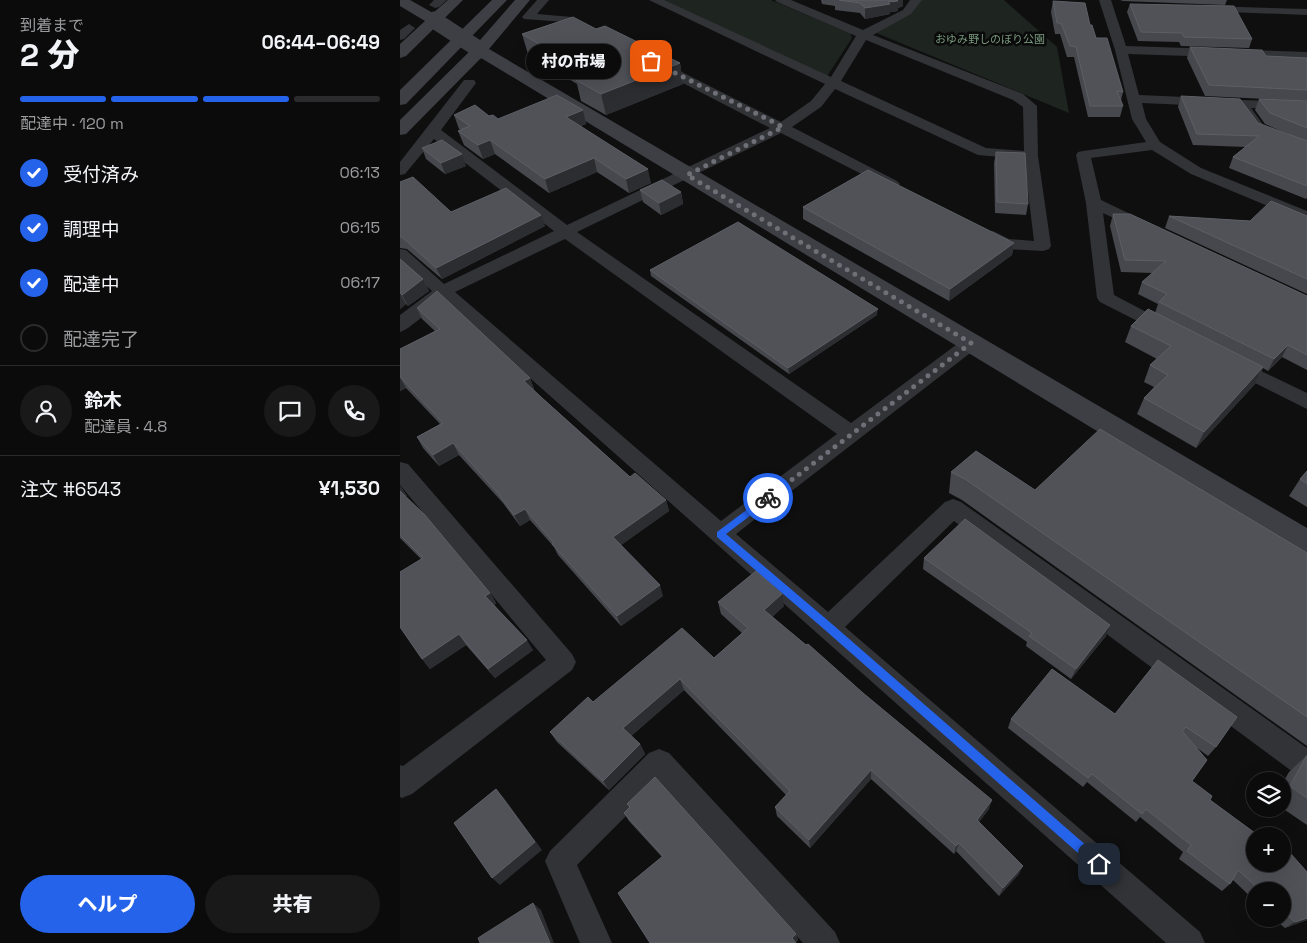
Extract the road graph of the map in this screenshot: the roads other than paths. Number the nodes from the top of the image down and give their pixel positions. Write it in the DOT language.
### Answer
graph roads {
  1 [pos="400,0"];
  2 [pos="456,0"];
  3 [pos="484,0"];
  4 [pos="500,0"];
  5 [pos="524,0"];
  6 [pos="543,0"];
  7 [pos="655,0"];
  8 [pos="781,0"];
  9 [pos="916,0"];
  10 [pos="1109,4"];
  11 [pos="436,8"];
  12 [pos="1192,9"];
  13 [pos="1307,12"];
  14 [pos="862,34"];
  15 [pos="603,37"];
  16 [pos="480,50"];
  17 [pos="1121,50"];
  18 [pos="400,53"];
  19 [pos="1307,56"];
  20 [pos="646,58"];
  21 [pos="400,82"];
  22 [pos="468,83"];
  23 [pos="833,83"];
  24 [pos="1134,99"];
  25 [pos="400,100"];
  26 [pos="1231,104"];
  27 [pos="1307,106"];
  28 [pos="783,127"];
  29 [pos="400,130"];
  30 [pos="433,131"];
  31 [pos="1156,145"];
  32 [pos="1307,148"];
  33 [pos="1031,156"];
  34 [pos="400,171"];
  35 [pos="687,175"];
  36 [pos="903,190"];
  37 [pos="1094,203"];
  38 [pos="1307,217"];
  39 [pos="972,226"];
  40 [pos="566,232"];
  41 [pos="1156,232"];
  42 [pos="400,254"];
  43 [pos="443,291"];
  44 [pos="400,326"];
  45 [pos="1176,334"];
  46 [pos="971,343"];
  47 [pos="1220,357"];
  48 [pos="1307,402"];
  49 [pos="852,434"];
  50 [pos="400,470"];
  51 [pos="720,534"];
  52 [pos="1307,543"];
  53 [pos="829,627"];
  54 [pos="1307,765"];
  55 [pos="400,779"];
  56 [pos="596,943"];
  57 [pos="824,943"];
  58 [pos="1189,943"];
  1 -- 11 [label="street"];
  2 -- 11 [label="street"];
  3 -- 21 [label="street"];
  4 -- 25 [label="street"];
  5 -- 16 [label="street"];
  6 -- 15 [label="street"];
  7 -- 23 [label="street"];
  8 -- 14 [label="street"];
  9 -- 14 [label="street"];
  10 -- 17 [label="street"];
  11 -- 16 [label="street, bridge"];
  11 -- 18 [label="street"];
  12 -- 13 [label="street"];
  14 -- 23 [label="street"];
  14 -- 33 [label="street"];
  16 -- 29 [label="street"];
  16 -- 35 [label="street"];
  17 -- 19 [label="street"];
  17 -- 24 [label="street"];
  20 -- 28 [label="street"];
  22 -- 30 [label="street"];
  23 -- 28 [label="street"];
  23 -- 33 [label="street"];
  24 -- 26 [label="street"];
  24 -- 31 [label="street"];
  26 -- 27 [label="street"];
  26 -- 32 [label="street"];
  28 -- 35 [label="street"];
  28 -- 36 [label="street"];
  30 -- 34 [label="street"];
  30 -- 40 [label="street"];
  31 -- 37 [label="street"];
  31 -- 38 [label="street"];
  33 -- 39 [label="street"];
  35 -- 40 [label="street"];
  35 -- 46 [label="street"];
  37 -- 41 [label="street"];
  37 -- 45 [label="street"];
  40 -- 43 [label="street"];
  40 -- 49 [label="street"];
  42 -- 43 [label="street"];
  43 -- 44 [label="street"];
  43 -- 51 [label="street"];
  46 -- 49 [label="street"];
  46 -- 52 [label="street"];
  47 -- 48 [label="street"];
  49 -- 51 [label="street"];
  50 -- 55 [label="street"];
  51 -- 53 [label="street"];
  53 -- 54 [label="street"];
  53 -- 58 [label="street"];
  56 -- 57 [label="street"];
}
